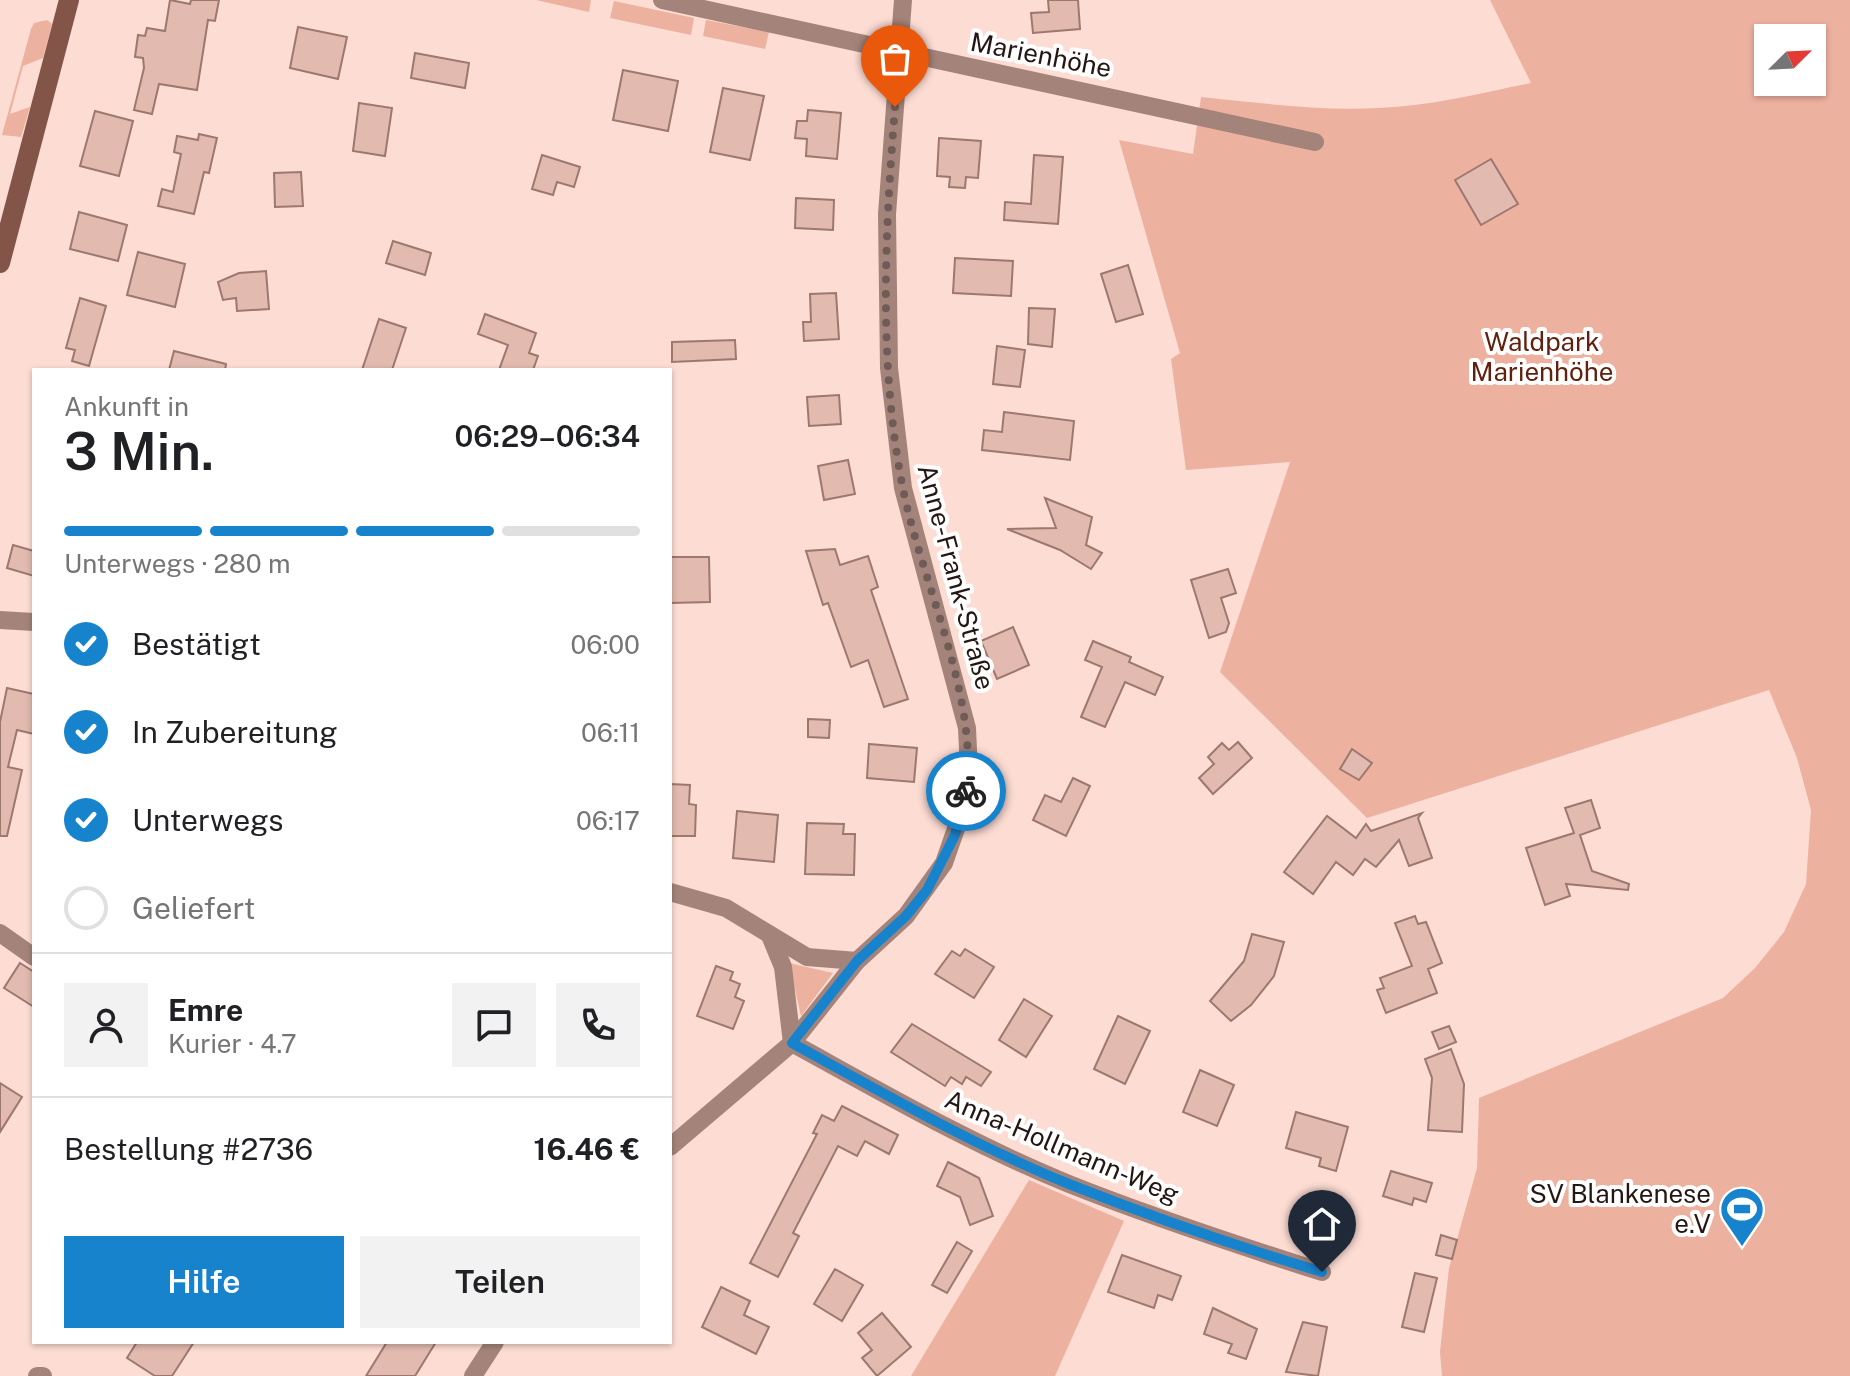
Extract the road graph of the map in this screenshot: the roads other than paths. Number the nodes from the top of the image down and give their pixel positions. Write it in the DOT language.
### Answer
graph roads {
  1 [pos="69,0"];
  2 [pos="662,0"];
  3 [pos="903,0"];
  4 [pos="900,53"];
  5 [pos="1315,142"];
  6 [pos="0,263"];
  7 [pos="0,620"];
  8 [pos="32,622"];
  9 [pos="672,893"];
  10 [pos="0,933"];
  11 [pos="771,938"];
  12 [pos="32,956"];
  13 [pos="857,961"];
  14 [pos="792,1043"];
  15 [pos="672,1145"];
  16 [pos="1322,1272"];
  17 [pos="494,1344"];
  18 [pos="473,1376"];
  1 -- 6 [label="main road"];
  2 -- 4 [label="street, Marienhöhe"];
  3 -- 4 [label="street, Anne-Frank-Straße"];
  4 -- 5 [label="street, Marienhöhe"];
  4 -- 13 [label="street, Anne-Frank-Straße"];
  7 -- 8 [label="street"];
  9 -- 11 [label="street"];
  10 -- 12 [label="street"];
  11 -- 13 [label="street"];
  11 -- 14 [label="street"];
  13 -- 14 [label="street, Anne-Frank-Straße"];
  14 -- 15 [label="street, Anne-Frank-Straße"];
  14 -- 16 [label="street, Anna-Hollmann-Weg"];
  17 -- 18 [label="street"];
}
